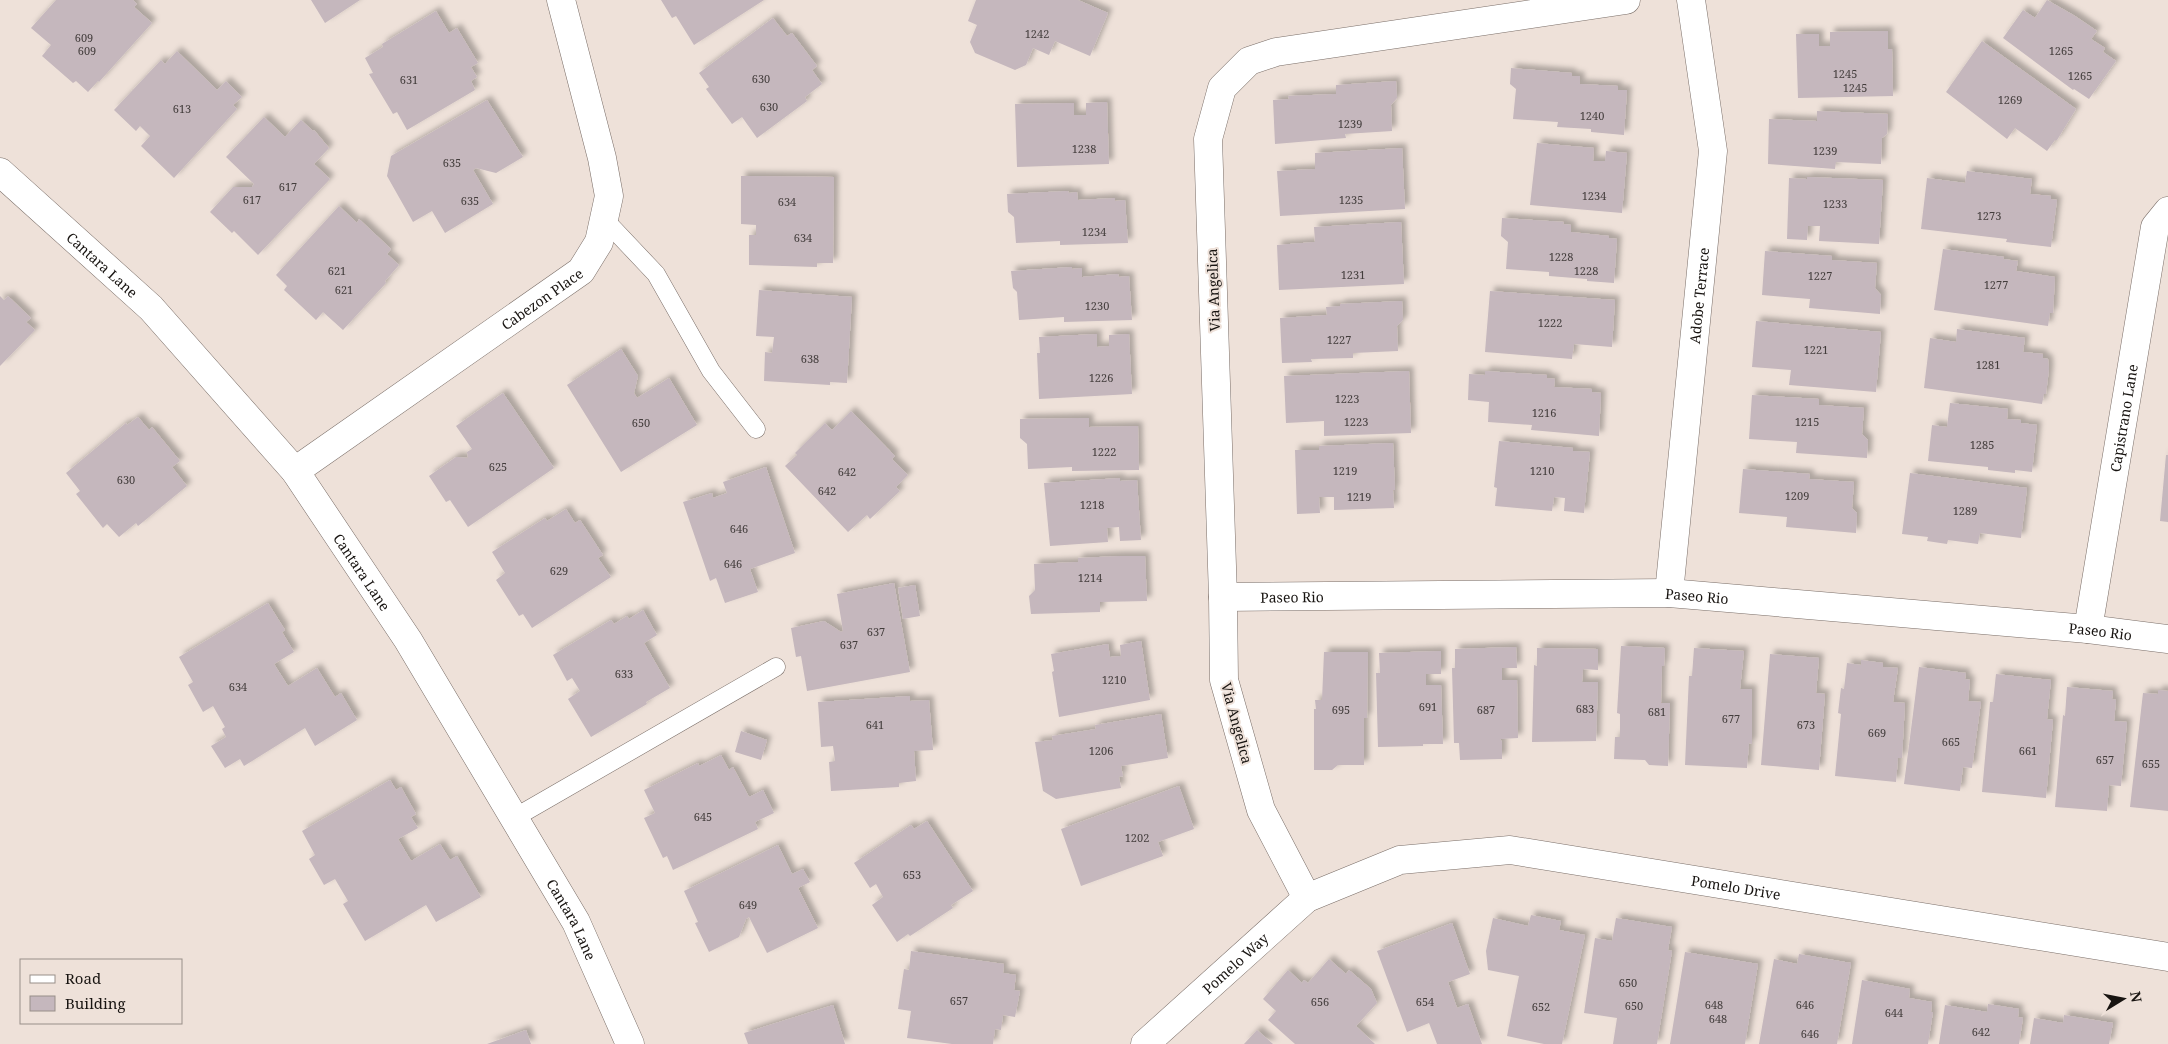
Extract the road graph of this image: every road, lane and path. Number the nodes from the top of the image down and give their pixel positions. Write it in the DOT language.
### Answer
graph roads {
  1 [pos="561,0"];
  2 [pos="1626,0"];
  3 [pos="1690,0"];
  4 [pos="0,172"];
  5 [pos="2168,211"];
  6 [pos="604,219"];
  7 [pos="756,429"];
  8 [pos="295,471"];
  9 [pos="1669,593"];
  10 [pos="1223,597"];
  11 [pos="2088,629"];
  12 [pos="2168,639"];
  13 [pos="776,667"];
  14 [pos="514,818"];
  15 [pos="1307,898"];
  16 [pos="2168,957"];
  17 [pos="1154,1036"];
  18 [pos="630,1044"];
  1 -- 6 [label="street, Cabezon Place"];
  2 -- 10 [label="street, Via Angelica"];
  3 -- 9 [label="street, Adobe Terrace"];
  4 -- 8 [label="street, Cantara Lane"];
  5 -- 11 [label="street, Capistrano Lane"];
  6 -- 7 [label="lane"];
  6 -- 8 [label="street, Cabezon Place"];
  8 -- 14 [label="street, Cantara Lane"];
  9 -- 10 [label="street, Paseo Rio"];
  9 -- 11 [label="street, Paseo Rio"];
  10 -- 15 [label="street, Via Angelica"];
  11 -- 12 [label="street, Paseo Rio"];
  13 -- 14 [label="lane"];
  14 -- 18 [label="street, Cantara Lane"];
  15 -- 16 [label="street, Pomelo Drive"];
  15 -- 17 [label="street, Pomelo Way"];
}
